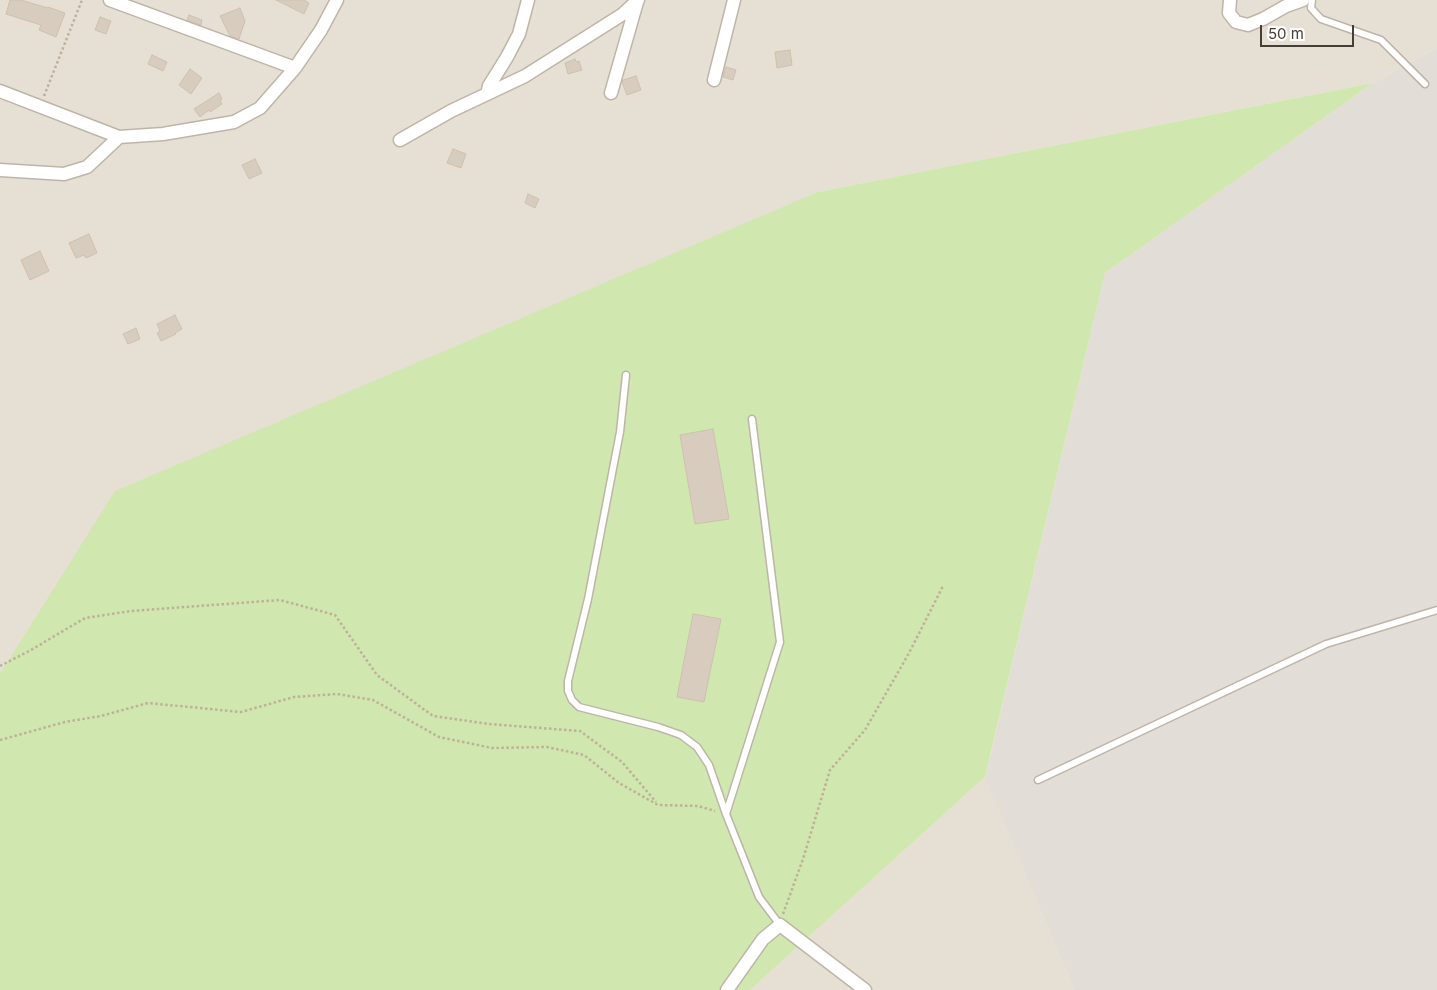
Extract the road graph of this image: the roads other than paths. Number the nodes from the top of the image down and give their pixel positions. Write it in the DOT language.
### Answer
graph roads {
  1 [pos="110,0"];
  2 [pos="338,0"];
  3 [pos="528,0"];
  4 [pos="734,0"];
  5 [pos="1230,0"];
  6 [pos="1303,0"];
  7 [pos="1312,0"];
  8 [pos="637,1"];
  9 [pos="295,68"];
  10 [pos="714,80"];
  11 [pos="1425,84"];
  12 [pos="0,91"];
  13 [pos="611,93"];
  14 [pos="487,94"];
  15 [pos="119,137"];
  16 [pos="400,140"];
  17 [pos="0,170"];
  18 [pos="626,374"];
  19 [pos="752,419"];
  20 [pos="1437,610"];
  21 [pos="1038,780"];
  22 [pos="726,814"];
  23 [pos="780,925"];
  24 [pos="727,990"];
  25 [pos="865,990"];
  1 -- 9 [label="street"];
  2 -- 9 [label="street"];
  3 -- 14 [label="street"];
  4 -- 10 [label="street"];
  5 -- 6 [label="street"];
  7 -- 11 [label="lane"];
  8 -- 13 [label="street"];
  8 -- 14 [label="street"];
  9 -- 15 [label="street"];
  12 -- 15 [label="street"];
  14 -- 16 [label="street"];
  15 -- 17 [label="street"];
  18 -- 22 [label="lane"];
  19 -- 22 [label="lane"];
  20 -- 21 [label="lane"];
  22 -- 23 [label="lane"];
  23 -- 24 [label="street"];
  23 -- 25 [label="street"];
}
